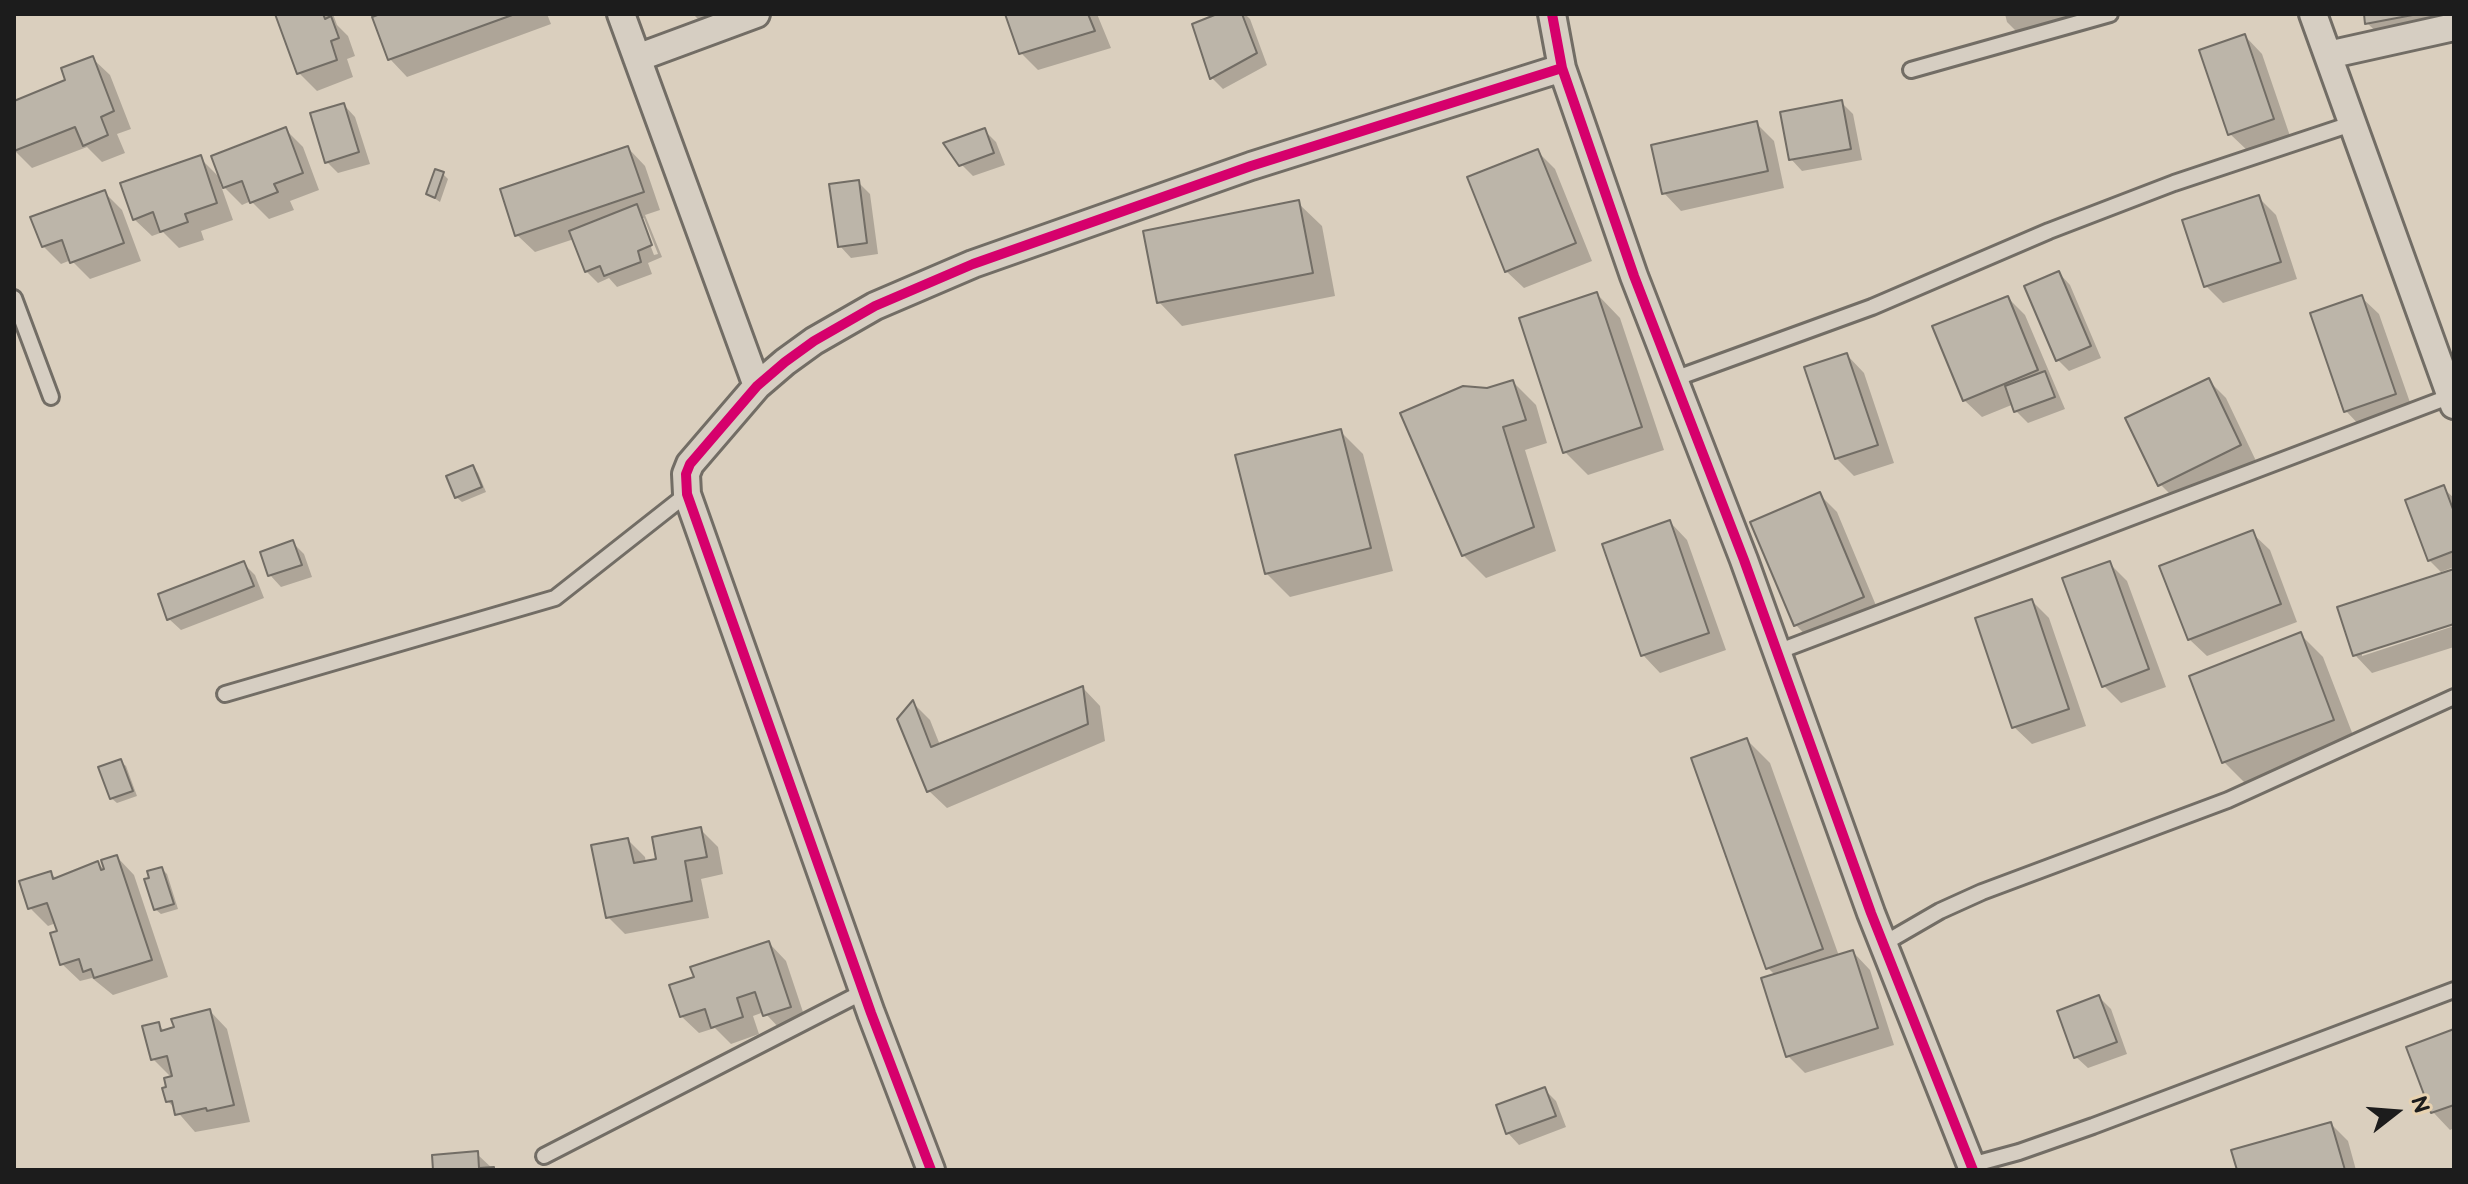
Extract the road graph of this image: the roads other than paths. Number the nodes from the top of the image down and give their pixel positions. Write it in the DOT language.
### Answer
graph roads {
  1 [pos="621,14"];
  2 [pos="756,14"];
  3 [pos="1552,14"];
  4 [pos="2110,14"];
  5 [pos="2313,14"];
  6 [pos="2454,27"];
  7 [pos="2328,55"];
  8 [pos="637,58"];
  9 [pos="1562,68"];
  10 [pos="1911,70"];
  11 [pos="2354,123"];
  12 [pos="14,298"];
  13 [pos="1674,379"];
  14 [pos="757,386"];
  15 [pos="51,397"];
  16 [pos="2452,401"];
  17 [pos="687,494"];
  18 [pos="1777,652"];
  19 [pos="225,694"];
  20 [pos="2454,697"];
  21 [pos="1883,944"];
  22 [pos="2454,990"];
  23 [pos="863,992"];
  24 [pos="544,1156"];
  25 [pos="1972,1167"];
  26 [pos="931,1170"];
  1 -- 8 [label="street"];
  2 -- 8 [label="street"];
  3 -- 9 [label="street"];
  4 -- 10 [label="lane"];
  5 -- 7 [label="street"];
  6 -- 7 [label="street"];
  7 -- 11 [label="street"];
  8 -- 14 [label="street"];
  9 -- 13 [label="street"];
  9 -- 14 [label="street"];
  11 -- 13 [label="lane"];
  11 -- 16 [label="street"];
  12 -- 15 [label="lane"];
  13 -- 18 [label="street"];
  14 -- 17 [label="street"];
  16 -- 18 [label="lane"];
  17 -- 19 [label="lane"];
  17 -- 23 [label="street"];
  18 -- 21 [label="street"];
  20 -- 21 [label="lane"];
  21 -- 25 [label="street"];
  22 -- 25 [label="lane"];
  23 -- 24 [label="lane"];
  23 -- 26 [label="street"];
}
